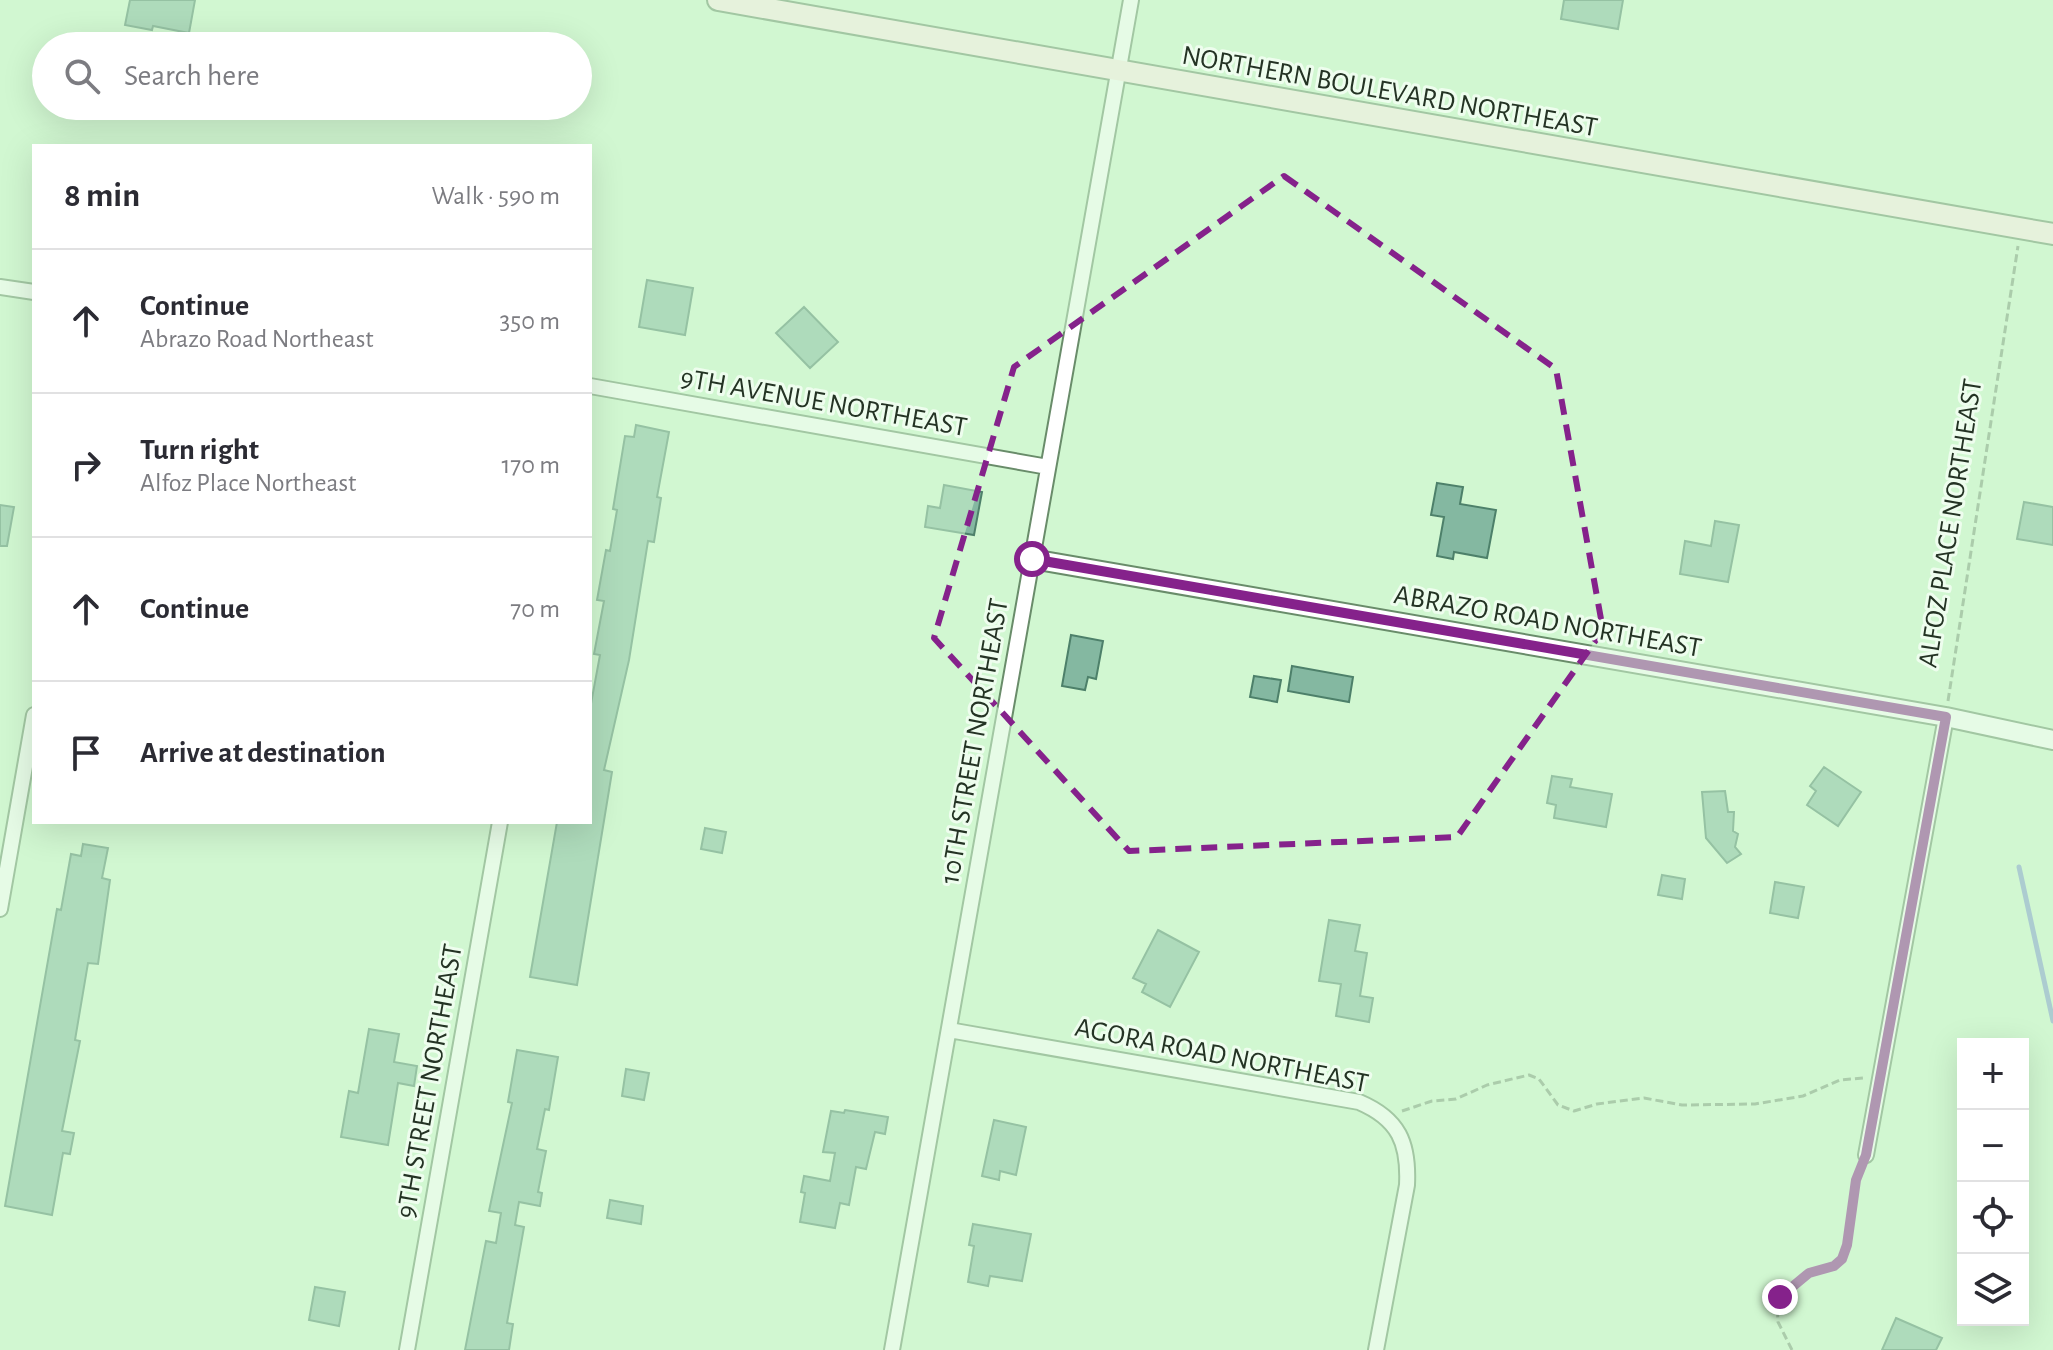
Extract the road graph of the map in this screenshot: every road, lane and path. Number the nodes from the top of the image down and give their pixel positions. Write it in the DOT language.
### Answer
graph roads {
  1 [pos="718,0"];
  2 [pos="1131,0"];
  3 [pos="1119,71"];
  4 [pos="2021,228"];
  5 [pos="2053,234"];
  6 [pos="0,287"];
  7 [pos="32,292"];
  8 [pos="592,386"];
  9 [pos="1048,467"];
  10 [pos="1032,559"];
  11 [pos="1946,717"];
  12 [pos="32,726"];
  13 [pos="2053,740"];
  14 [pos="500,824"];
  15 [pos="0,909"];
  16 [pos="949,1030"];
  17 [pos="1880,1079"];
  18 [pos="1389,1119"];
  19 [pos="1866,1155"];
  20 [pos="407,1350"];
  21 [pos="892,1350"];
  22 [pos="1376,1350"];
  23 [pos="1792,1350"];
  1 -- 3 [label="main road, NORTHERN BOULEVARD NORTHEAST"];
  2 -- 3 [label="street, 10TH STREET NORTHEAST"];
  3 -- 4 [label="main road, NORTHERN BOULEVARD NORTHEAST"];
  3 -- 9 [label="street, 10TH STREET NORTHEAST"];
  4 -- 5 [label="main road, NORTHERN BOULEVARD NORTHEAST"];
  4 -- 11 [label="path, ALFOZ PLACE NORTHEAST"];
  6 -- 7 [label="street"];
  8 -- 9 [label="street, 9TH AVENUE NORTHEAST"];
  9 -- 10 [label="street, 10TH STREET NORTHEAST"];
  10 -- 11 [label="street, ABRAZO ROAD NORTHEAST"];
  10 -- 16 [label="street, 10TH STREET NORTHEAST"];
  11 -- 13 [label="street, ABRAZO ROAD NORTHEAST"];
  11 -- 17 [label="street"];
  12 -- 15 [label="street"];
  14 -- 20 [label="street, 9TH STREET NORTHEAST"];
  16 -- 18 [label="street, AGORA ROAD NORTHEAST"];
  16 -- 21 [label="street, 10TH STREET NORTHEAST"];
  17 -- 18 [label="path"];
  17 -- 19 [label="street"];
  18 -- 22 [label="street, AGORA ROAD NORTHEAST"];
  19 -- 23 [label="path"];
}
